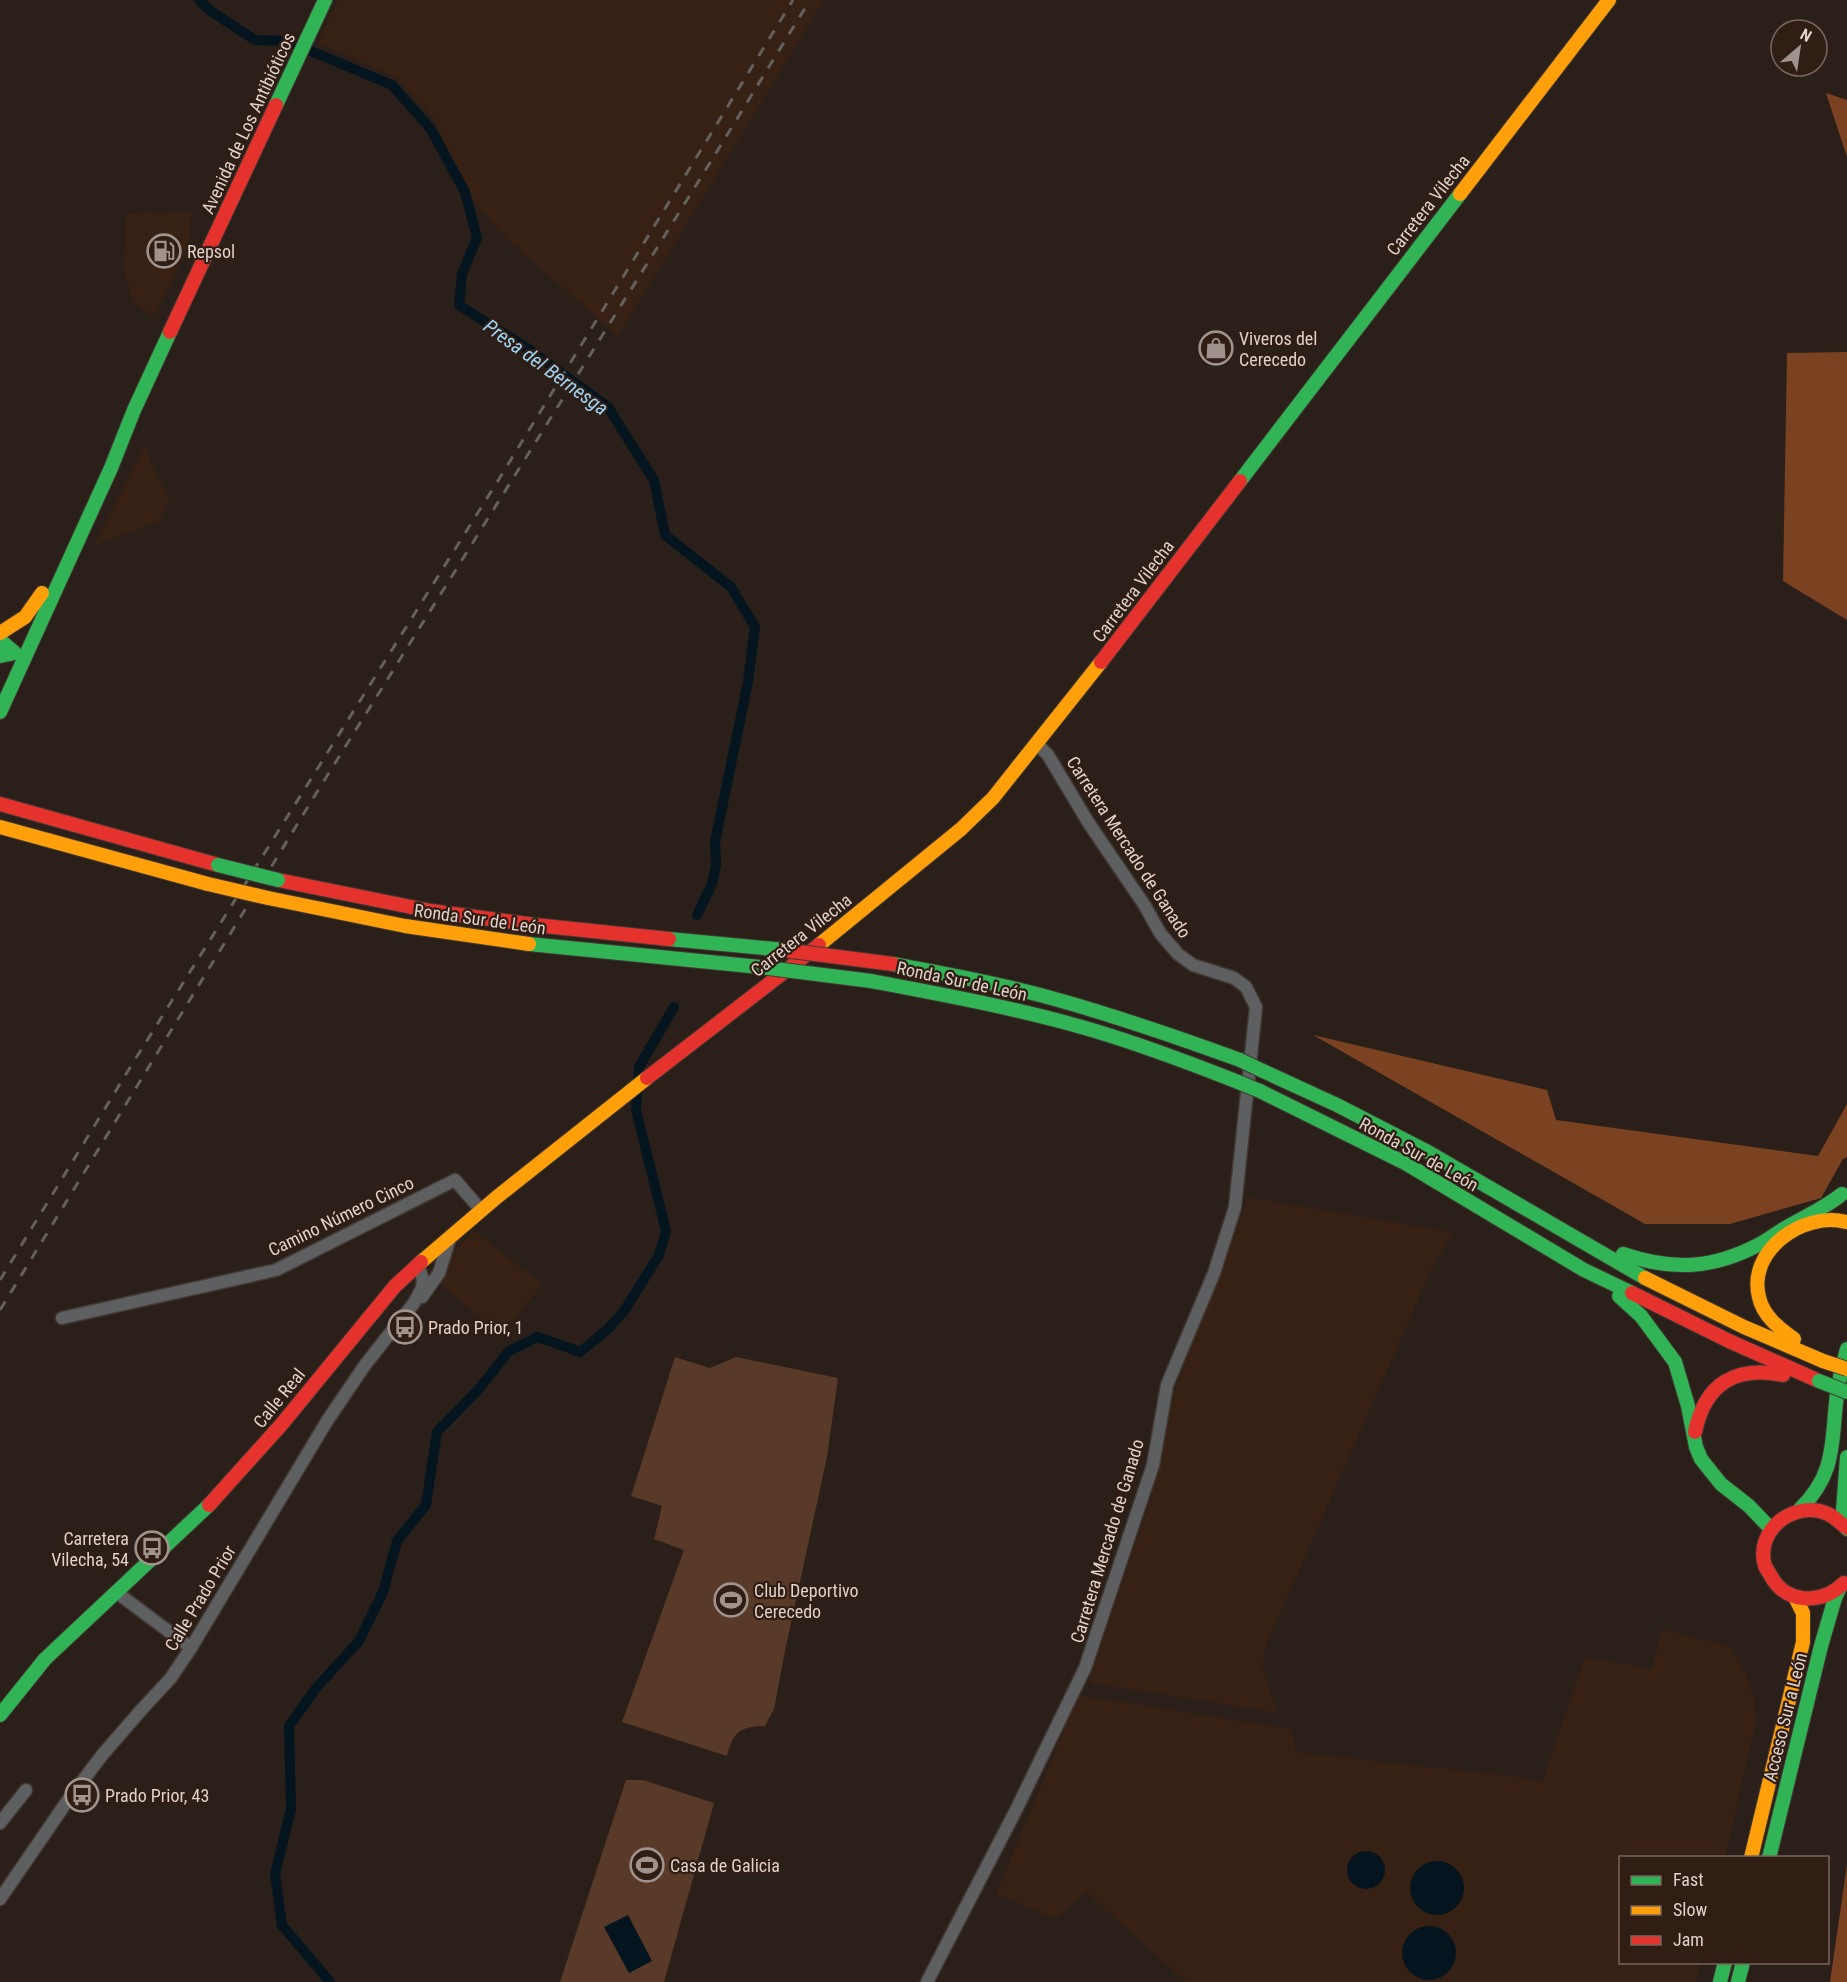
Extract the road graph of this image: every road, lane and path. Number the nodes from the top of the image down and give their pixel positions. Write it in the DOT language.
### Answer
graph roads {
  1 [pos="325,0"];
  2 [pos="1609,0"];
  3 [pos="128,424"];
  4 [pos="70,559"];
  5 [pos="42,593"];
  6 [pos="0,633"];
  7 [pos="0,640"];
  8 [pos="15,652"];
  9 [pos="0,657"];
  10 [pos="0,686"];
  11 [pos="0,699"];
  12 [pos="0,712"];
  13 [pos="1037,744"];
  14 [pos="2,804"];
  15 [pos="0,827"];
  16 [pos="598,1119"];
  17 [pos="1428,1152"];
  18 [pos="1845,1189"];
  19 [pos="481,1210"];
  20 [pos="1846,1223"];
  21 [pos="450,1237"];
  22 [pos="427,1256"];
  23 [pos="415,1267"];
  24 [pos="1584,1270"];
  25 [pos="440,1273"];
  26 [pos="414,1303"];
  27 [pos="62,1318"];
  28 [pos="1847,1348"];
  29 [pos="1824,1357"];
  30 [pos="1847,1367"];
  31 [pos="1820,1381"];
  32 [pos="1847,1392"];
  33 [pos="1694,1439"];
  34 [pos="1847,1457"];
  35 [pos="1749,1506"];
  36 [pos="1800,1509"];
  37 [pos="1784,1516"];
  38 [pos="1771,1528"];
  39 [pos="1847,1529"];
  40 [pos="1844,1583"];
  41 [pos="116,1592"];
  42 [pos="1795,1597"];
  43 [pos="191,1648"];
  44 [pos="0,1715"];
  45 [pos="27,1790"];
  46 [pos="0,1823"];
  47 [pos="1751,1856"];
  48 [pos="1769,1856"];
  49 [pos="0,1899"];
  50 [pos="1724,1964"];
  51 [pos="1742,1964"];
  52 [pos="927,1982"];
  53 [pos="1720,1982"];
  54 [pos="1738,1982"];
  1 -- 3 [label="main road, Avenida de Los Antibióticos"];
  2 -- 13 [label="main road, Carretera Vilecha"];
  3 -- 4 [label="main road, Avenida de Los Antibióticos"];
  3 -- 5 [label="main road, Avenida de Los Antibióticos"];
  4 -- 8 [label="main road"];
  4 -- 12 [label="main road, Avenida de Los Antibióticos"];
  5 -- 6 [label="main road"];
  5 -- 8 [label="main road, Avenida de Los Antibióticos"];
  7 -- 8 [label="main road"];
  8 -- 9 [label="main road"];
  8 -- 10 [label="main road, Avenida de Los Antibióticos"];
  8 -- 11 [label="main road"];
  13 -- 16 [label="main road, Carretera Vilecha"];
  13 -- 52 [label="street, Carretera Mercado de Ganado"];
  14 -- 17 [label="main road, Ronda Sur de León, bridge"];
  15 -- 24 [label="main road, Ronda Sur de León, bridge"];
  16 -- 19 [label="main road, Calle Real"];
  17 -- 18 [label="main road"];
  17 -- 29 [label="main road, Ronda Sur de León"];
  18 -- 20 [label="main road"];
  19 -- 21 [label="main road, Calle Real"];
  19 -- 27 [label="street, Camino Número Cinco"];
  20 -- 29 [label="main road"];
  21 -- 22 [label="main road, Calle Real"];
  21 -- 25 [label="street, Calle Prado Prior"];
  22 -- 23 [label="main road, Calle Real"];
  22 -- 25 [label="street"];
  23 -- 26 [label="street, Calle Prado Prior"];
  23 -- 41 [label="main road, Calle Real"];
  24 -- 31 [label="main road, Ronda Sur de León"];
  24 -- 33 [label="main road"];
  25 -- 26 [label="street, Calle Prado Prior"];
  26 -- 43 [label="street, Calle Prado Prior"];
  28 -- 36 [label="main road"];
  29 -- 30 [label="main road, Ronda Sur de León, bridge"];
  31 -- 32 [label="main road, Ronda Sur de León, bridge"];
  31 -- 33 [label="main road"];
  33 -- 35 [label="main road"];
  34 -- 39 [label="main road"];
  35 -- 37 [label="main road"];
  35 -- 38 [label="main road"];
  36 -- 37 [label="main road"];
  36 -- 39 [label="main road"];
  37 -- 38 [label="main road"];
  38 -- 42 [label="main road"];
  40 -- 42 [label="main road"];
  40 -- 48 [label="main road, Acceso Sur a León"];
  41 -- 43 [label="street"];
  41 -- 44 [label="main road, Calle Real"];
  42 -- 47 [label="main road, Acceso Sur a León"];
  43 -- 49 [label="street, Calle Prado Prior"];
  45 -- 46 [label="street"];
  50 -- 53 [label="main road"];
  51 -- 54 [label="main road"];
}
